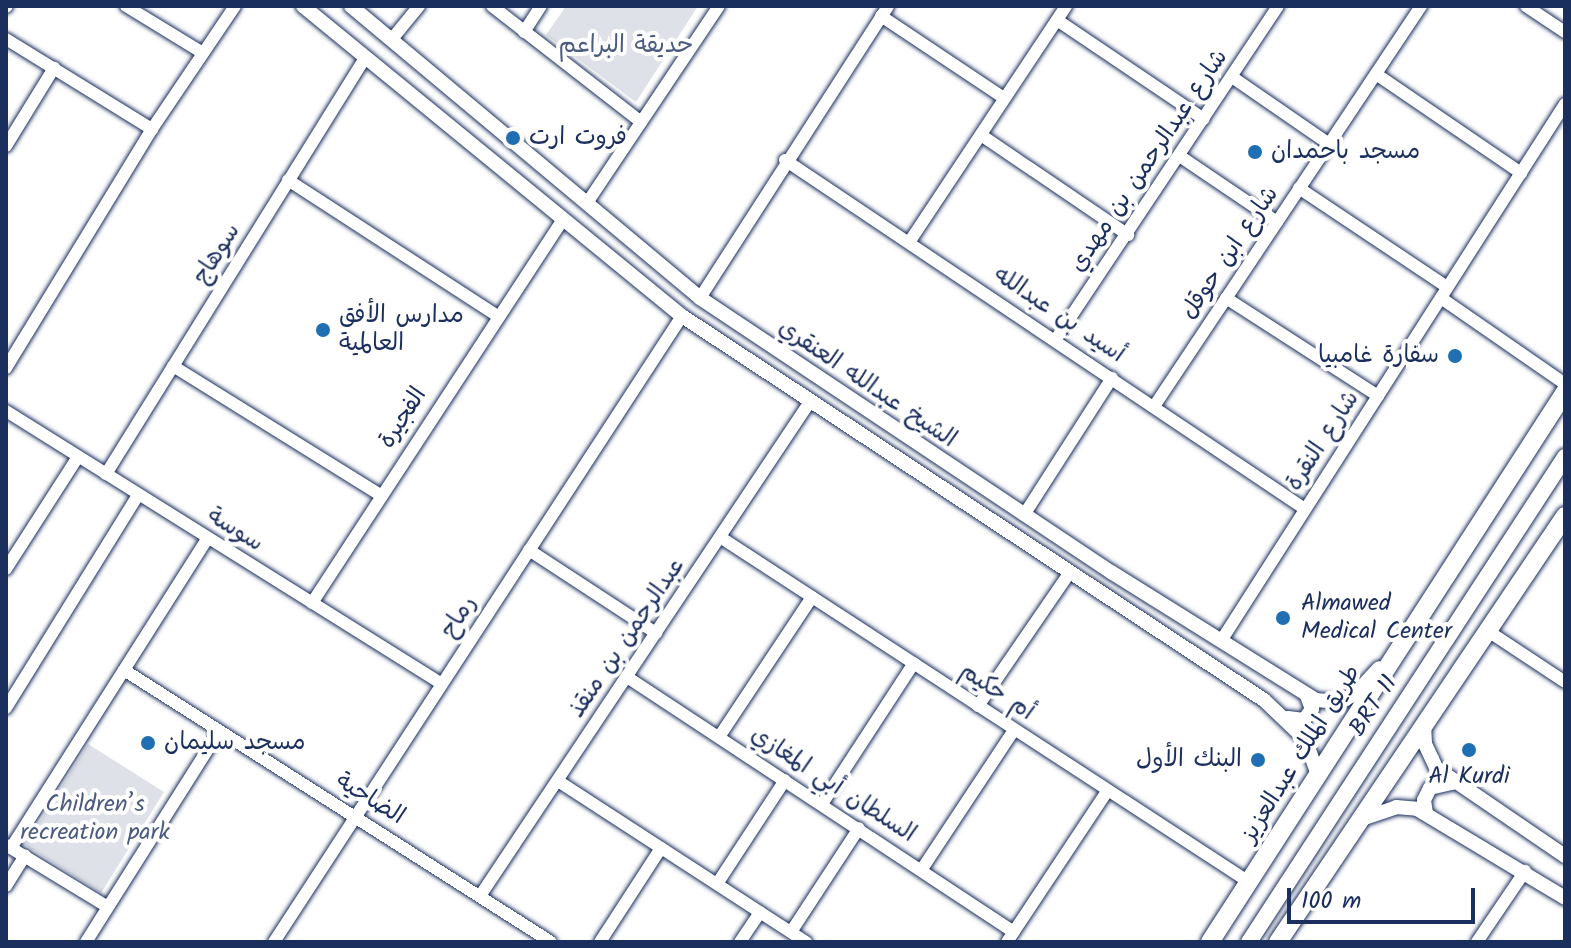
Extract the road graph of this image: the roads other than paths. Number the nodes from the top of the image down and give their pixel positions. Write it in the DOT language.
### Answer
graph roads {
  1 [pos="126,6"];
  2 [pos="235,6"];
  3 [pos="303,6"];
  4 [pos="351,6"];
  5 [pos="419,6"];
  6 [pos="492,6"];
  7 [pos="541,6"];
  8 [pos="719,6"];
  9 [pos="1066,6"];
  10 [pos="1421,6"];
  11 [pos="1526,6"];
  12 [pos="1276,7"];
  13 [pos="884,11"];
  14 [pos="1057,20"];
  15 [pos="524,32"];
  16 [pos="1565,32"];
  17 [pos="6,39"];
  18 [pos="392,39"];
  19 [pos="201,52"];
  20 [pos="366,57"];
  21 [pos="54,68"];
  22 [pos="1376,74"];
  23 [pos="1232,77"];
  24 [pos="1004,98"];
  25 [pos="1565,104"];
  26 [pos="1204,119"];
  27 [pos="641,122"];
  28 [pos="152,129"];
  29 [pos="981,135"];
  30 [pos="1329,144"];
  31 [pos="6,146"];
  32 [pos="1181,157"];
  33 [pos="785,160"];
  34 [pos="1521,173"];
  35 [pos="288,180"];
  36 [pos="1299,188"];
  37 [pos="587,203"];
  38 [pos="563,219"];
  39 [pos="1277,222"];
  40 [pos="1128,235"];
  41 [pos="910,241"];
  42 [pos="1444,293"];
  43 [pos="700,298"];
  44 [pos="1226,298"];
  45 [pos="496,315"];
  46 [pos="682,316"];
  47 [pos="1056,339"];
  48 [pos="173,366"];
  49 [pos="6,368"];
  50 [pos="1112,378"];
  51 [pos="1565,384"];
  52 [pos="1565,392"];
  53 [pos="1378,396"];
  54 [pos="809,403"];
  55 [pos="1155,405"];
  56 [pos="6,411"];
  57 [pos="78,457"];
  58 [pos="1565,457"];
  59 [pos="106,474"];
  60 [pos="138,495"];
  61 [pos="380,495"];
  62 [pos="1305,509"];
  63 [pos="1024,515"];
  64 [pos="1565,516"];
  65 [pos="720,537"];
  66 [pos="207,539"];
  67 [pos="529,550"];
  68 [pos="6,569"];
  69 [pos="1070,572"];
  70 [pos="812,597"];
  71 [pos="312,603"];
  72 [pos="1488,631"];
  73 [pos="656,633"];
  74 [pos="1221,641"];
  75 [pos="1390,656"];
  76 [pos="914,663"];
  77 [pos="124,670"];
  78 [pos="627,677"];
  79 [pos="1565,682"];
  80 [pos="442,684"];
  81 [pos="1307,696"];
  82 [pos="978,706"];
  83 [pos="6,708"];
  84 [pos="1287,718"];
  85 [pos="1424,723"];
  86 [pos="1014,730"];
  87 [pos="219,732"];
  88 [pos="719,737"];
  89 [pos="1318,775"];
  90 [pos="785,780"];
  91 [pos="558,781"];
  92 [pos="1452,783"];
  93 [pos="1108,790"];
  94 [pos="822,804"];
  95 [pos="1426,813"];
  96 [pos="356,815"];
  97 [pos="1361,819"];
  98 [pos="859,828"];
  99 [pos="8,846"];
  100 [pos="661,848"];
  101 [pos="25,856"];
  102 [pos="1565,856"];
  103 [pos="922,869"];
  104 [pos="1525,871"];
  105 [pos="1249,882"];
  106 [pos="717,884"];
  107 [pos="6,886"];
  108 [pos="480,896"];
  109 [pos="1565,898"];
  110 [pos="108,907"];
  111 [pos="760,912"];
  112 [pos="791,932"];
  113 [pos="1010,937"];
  114 [pos="86,942"];
  115 [pos="274,942"];
  116 [pos="551,942"];
  117 [pos="600,942"];
  118 [pos="740,942"];
  119 [pos="806,942"];
  120 [pos="1210,942"];
  121 [pos="1249,942"];
  122 [pos="1278,942"];
  123 [pos="1477,942"];
  1 -- 19 [label="street"];
  2 -- 19 [label="street"];
  3 -- 20 [label="street, الشيخ عبدالله العنقري"];
  4 -- 18 [label="street, الشيخ عبدالله العنقري"];
  5 -- 18 [label="street"];
  6 -- 15 [label="street"];
  7 -- 15 [label="street"];
  8 -- 27 [label="street"];
  9 -- 14 [label="street"];
  10 -- 22 [label="street, شارع ابن حوقل"];
  11 -- 16 [label="street"];
  12 -- 23 [label="street, شارع عبدالرحمن بن مهدي"];
  13 -- 24 [label="street"];
  13 -- 33 [label="street"];
  14 -- 24 [label="street"];
  14 -- 26 [label="street"];
  15 -- 27 [label="street"];
  17 -- 21 [label="street"];
  18 -- 37 [label="street, الشيخ عبدالله العنقري"];
  19 -- 28 [label="street"];
  20 -- 35 [label="street, سوهاج"];
  20 -- 38 [label="street, الشيخ عبدالله العنقري"];
  21 -- 28 [label="street"];
  21 -- 31 [label="street"];
  22 -- 30 [label="street, شارع ابن حوقل"];
  22 -- 34 [label="street"];
  23 -- 26 [label="street, شارع عبدالرحمن بن مهدي"];
  23 -- 30 [label="street"];
  24 -- 29 [label="street"];
  25 -- 34 [label="street, شارع النقرة"];
  26 -- 32 [label="street, شارع عبدالرحمن بن مهدي"];
  27 -- 37 [label="street"];
  28 -- 49 [label="street"];
  29 -- 40 [label="street"];
  29 -- 41 [label="street"];
  30 -- 36 [label="street, شارع ابن حوقل"];
  32 -- 39 [label="street"];
  32 -- 40 [label="street, شارع عبدالرحمن بن مهدي"];
  33 -- 41 [label="street, أسيد بن عبدالله"];
  33 -- 43 [label="street"];
  34 -- 42 [label="street, شارع النقرة"];
  35 -- 45 [label="street"];
  35 -- 48 [label="street, سوهاج"];
  36 -- 39 [label="street, شارع ابن حوقل"];
  36 -- 42 [label="street"];
  37 -- 43 [label="street, الشيخ عبدالله العنقري"];
  38 -- 45 [label="street, الفجيرة"];
  38 -- 46 [label="street, الشيخ عبدالله العنقري"];
  39 -- 44 [label="street, شارع ابن حوقل"];
  40 -- 47 [label="street, شارع عبدالرحمن بن مهدي"];
  41 -- 47 [label="street, أسيد بن عبدالله"];
  42 -- 51 [label="street"];
  42 -- 53 [label="street, شارع النقرة"];
  43 -- 63 [label="street, الشيخ عبدالله العنقري"];
  44 -- 53 [label="street"];
  44 -- 55 [label="street, شارع ابن حوقل"];
  45 -- 61 [label="street, الفجيرة"];
  46 -- 54 [label="street, الشيخ عبدالله العنقري"];
  46 -- 67 [label="street, رماح"];
  47 -- 50 [label="street, أسيد بن عبدالله"];
  48 -- 59 [label="street, سوهاج"];
  48 -- 61 [label="street"];
  50 -- 55 [label="street, أسيد بن عبدالله"];
  50 -- 63 [label="street"];
  52 -- 75 [label="main road, طريق الملك عبدالعزيز"];
  53 -- 62 [label="street, شارع النقرة"];
  54 -- 65 [label="street, عبدالرحمن بن منقذ"];
  54 -- 69 [label="street, الشيخ عبدالله العنقري"];
  55 -- 62 [label="street, أسيد بن عبدالله"];
  56 -- 57 [label="street, سوسة"];
  57 -- 59 [label="street, سوسة"];
  57 -- 68 [label="street"];
  58 -- 121 [label="main road, BRT 11"];
  59 -- 60 [label="street, سوسة"];
  60 -- 66 [label="street, سوسة"];
  60 -- 83 [label="street"];
  61 -- 71 [label="street, الفجيرة"];
  62 -- 74 [label="street, شارع النقرة"];
  63 -- 74 [label="street, الشيخ عبدالله العنقري"];
  64 -- 72 [label="main road"];
  65 -- 70 [label="street, أم حكيم"];
  65 -- 73 [label="street, عبدالرحمن بن منقذ"];
  66 -- 71 [label="street, سوسة"];
  66 -- 77 [label="street"];
  67 -- 73 [label="street"];
  67 -- 80 [label="street, رماح"];
  69 -- 82 [label="street"];
  69 -- 84 [label="street, الشيخ عبدالله العنقري"];
  70 -- 76 [label="street, أم حكيم"];
  70 -- 88 [label="street"];
  71 -- 80 [label="street, سوسة"];
  72 -- 79 [label="street"];
  72 -- 85 [label="main road"];
  73 -- 78 [label="street, عبدالرحمن بن منقذ"];
  74 -- 81 [label="street, الشيخ عبدالله العنقري"];
  75 -- 81 [label="street, الشيخ عبدالله العنقري"];
  75 -- 89 [label="main road, طريق الملك عبدالعزيز"];
  76 -- 82 [label="street, أم حكيم"];
  76 -- 94 [label="street"];
  77 -- 87 [label="street, الضاحية"];
  77 -- 99 [label="street"];
  78 -- 88 [label="street, السلطان أبي المغازي"];
  78 -- 91 [label="street, عبدالرحمن بن منقذ"];
  80 -- 96 [label="street, رماح"];
  81 -- 84 [label="street"];
  82 -- 86 [label="street, أم حكيم"];
  84 -- 89 [label="street, الشيخ عبدالله العنقري"];
  85 -- 92 [label="street"];
  85 -- 97 [label="main road"];
  86 -- 93 [label="street, أم حكيم"];
  86 -- 103 [label="street"];
  87 -- 96 [label="street, الضاحية"];
  87 -- 110 [label="street"];
  88 -- 90 [label="street, السلطان أبي المغازي"];
  89 -- 105 [label="main road, طريق الملك عبدالعزيز"];
  90 -- 94 [label="street, السلطان أبي المغازي"];
  90 -- 106 [label="street"];
  91 -- 100 [label="street"];
  91 -- 108 [label="street, عبدالرحمن بن منقذ"];
  92 -- 95 [label="street"];
  92 -- 102 [label="street"];
  93 -- 105 [label="street, أم حكيم"];
  93 -- 113 [label="street"];
  94 -- 98 [label="street, السلطان أبي المغازي"];
  95 -- 97 [label="street"];
  95 -- 104 [label="street"];
  96 -- 108 [label="street, الضاحية"];
  96 -- 115 [label="street, رماح"];
  97 -- 122 [label="main road"];
  98 -- 103 [label="street, السلطان أبي المغازي"];
  98 -- 112 [label="street"];
  99 -- 101 [label="street"];
  100 -- 106 [label="street"];
  100 -- 117 [label="street"];
  101 -- 107 [label="street"];
  101 -- 110 [label="street"];
  103 -- 113 [label="street, السلطان أبي المغازي"];
  104 -- 109 [label="street"];
  104 -- 123 [label="street"];
  105 -- 120 [label="main road, طريق الملك عبدالعزيز"];
  106 -- 111 [label="street"];
  108 -- 116 [label="street, الضاحية"];
  110 -- 114 [label="street"];
  111 -- 112 [label="street"];
  111 -- 118 [label="street"];
  112 -- 119 [label="street"];
}
